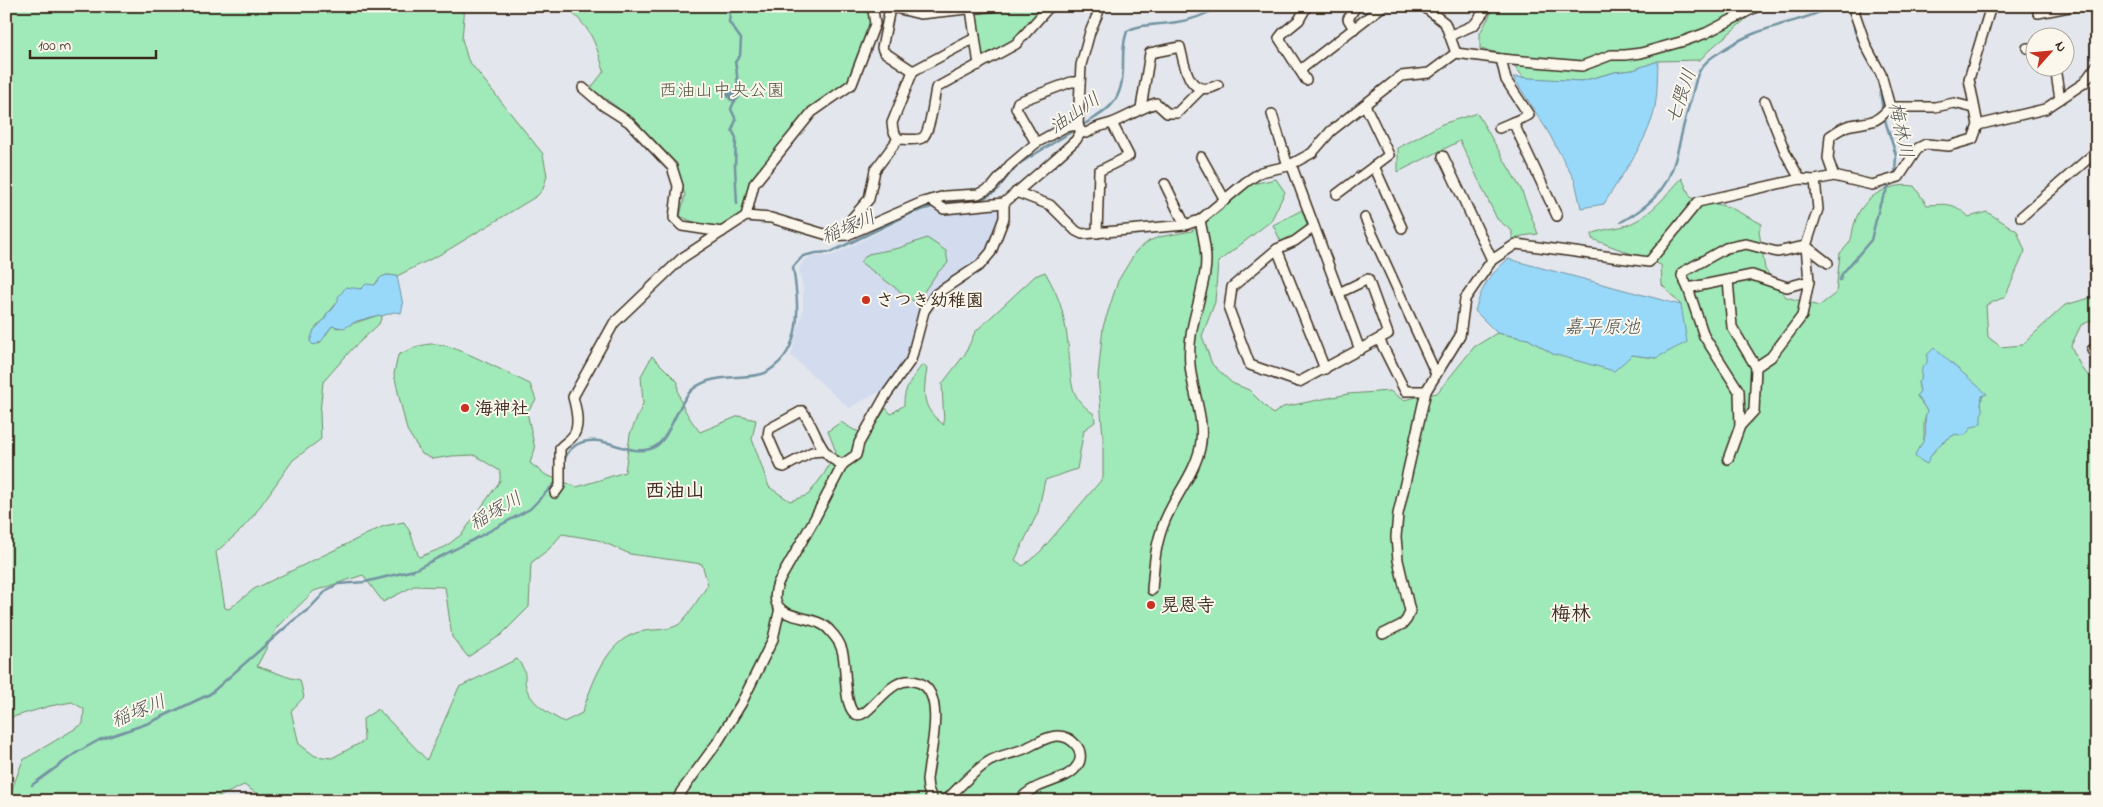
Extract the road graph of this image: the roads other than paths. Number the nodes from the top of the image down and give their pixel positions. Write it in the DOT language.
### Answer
graph roads {
  1 [pos="868,6"];
  2 [pos="996,6"];
  3 [pos="1050,6"];
  4 [pos="1101,6"];
  5 [pos="1307,6"];
  6 [pos="1356,6"];
  7 [pos="1383,6"];
  8 [pos="1423,6"];
  9 [pos="1488,6"];
  10 [pos="1758,6"];
  11 [pos="1991,6"];
  12 [pos="2074,6"];
  13 [pos="888,7"];
  14 [pos="1854,8"];
  15 [pos="971,9"];
  16 [pos="920,10"];
  17 [pos="2038,13"];
  18 [pos="1354,29"];
  19 [pos="1451,35"];
  20 [pos="975,38"];
  21 [pos="1456,53"];
  22 [pos="1501,59"];
  23 [pos="979,65"];
  24 [pos="2097,66"];
  25 [pos="1300,70"];
  26 [pos="913,71"];
  27 [pos="2057,78"];
  28 [pos="1306,80"];
  29 [pos="1080,82"];
  30 [pos="1218,85"];
  31 [pos="583,88"];
  32 [pos="1201,90"];
  33 [pos="2060,99"];
  34 [pos="1766,100"];
  35 [pos="1365,105"];
  36 [pos="1141,108"];
  37 [pos="1889,108"];
  38 [pos="1974,108"];
  39 [pos="1272,114"];
  40 [pos="1112,122"];
  41 [pos="1513,122"];
  42 [pos="1978,125"];
  43 [pos="1080,128"];
  44 [pos="1499,128"];
  45 [pos="898,139"];
  46 [pos="1036,143"];
  47 [pos="2097,151"];
  48 [pos="1202,156"];
  49 [pos="1443,156"];
  50 [pos="1289,165"];
  51 [pos="1374,166"];
  52 [pos="1834,176"];
  53 [pos="1800,179"];
  54 [pos="1814,180"];
  55 [pos="1165,184"];
  56 [pos="1016,192"];
  57 [pos="1337,194"];
  58 [pos="931,200"];
  59 [pos="1225,200"];
  60 [pos="1004,203"];
  61 [pos="746,216"];
  62 [pos="1556,216"];
  63 [pos="2021,217"];
  64 [pos="1365,218"];
  65 [pos="1200,220"];
  66 [pos="1185,225"];
  67 [pos="1314,228"];
  68 [pos="1402,228"];
  69 [pos="722,232"];
  70 [pos="1097,233"];
  71 [pos="847,235"];
  72 [pos="1806,246"];
  73 [pos="1277,249"];
  74 [pos="1492,260"];
  75 [pos="1828,263"];
  76 [pos="1728,280"];
  77 [pos="1809,281"];
  78 [pos="1688,288"];
  79 [pos="1339,293"];
  80 [pos="1379,339"];
  81 [pos="2097,347"];
  82 [pos="1360,350"];
  83 [pos="2097,358"];
  84 [pos="1756,367"];
  85 [pos="1325,369"];
  86 [pos="1436,374"];
  87 [pos="1426,390"];
  88 [pos="1740,426"];
  89 [pos="823,451"];
  90 [pos="1728,459"];
  91 [pos="843,464"];
  92 [pos="557,490"];
  93 [pos="1152,590"];
  94 [pos="780,608"];
  95 [pos="1383,634"];
  96 [pos="677,801"];
  97 [pos="933,801"];
  98 [pos="945,801"];
  99 [pos="1019,801"];
  1 -- 61 [label="street"];
  2 -- 15 [label="street"];
  3 -- 23 [label="street"];
  4 -- 29 [label="street"];
  5 -- 25 [label="street"];
  6 -- 18 [label="street"];
  7 -- 18 [label="street"];
  8 -- 19 [label="street"];
  9 -- 19 [label="street"];
  10 -- 22 [label="street"];
  11 -- 38 [label="street"];
  12 -- 17 [label="street"];
  13 -- 16 [label="street"];
  13 -- 26 [label="street"];
  14 -- 37 [label="street"];
  15 -- 16 [label="street"];
  15 -- 20 [label="street"];
  18 -- 25 [label="street"];
  19 -- 21 [label="street"];
  20 -- 23 [label="street"];
  20 -- 26 [label="street"];
  21 -- 22 [label="street"];
  21 -- 35 [label="street"];
  22 -- 41 [label="street"];
  23 -- 45 [label="street"];
  24 -- 33 [label="street"];
  25 -- 28 [label="street"];
  26 -- 45 [label="street"];
  27 -- 33 [label="street"];
  29 -- 43 [label="street"];
  29 -- 46 [label="street"];
  30 -- 32 [label="street"];
  31 -- 69 [label="street"];
  32 -- 36 [label="street"];
  32 -- 36 [label="street"];
  33 -- 42 [label="street"];
  34 -- 53 [label="street"];
  35 -- 50 [label="street"];
  35 -- 51 [label="street"];
  36 -- 40 [label="street"];
  37 -- 38 [label="street"];
  37 -- 52 [label="street"];
  38 -- 42 [label="street"];
  39 -- 50 [label="street"];
  40 -- 43 [label="street"];
  40 -- 70 [label="street"];
  41 -- 44 [label="street"];
  41 -- 62 [label="street"];
  42 -- 52 [label="street"];
  43 -- 46 [label="street"];
  43 -- 56 [label="street"];
  45 -- 71 [label="street"];
  46 -- 58 [label="street"];
  47 -- 63 [label="street"];
  48 -- 59 [label="street"];
  49 -- 74 [label="street"];
  50 -- 59 [label="street"];
  50 -- 67 [label="street"];
  51 -- 57 [label="street"];
  51 -- 68 [label="street"];
  52 -- 54 [label="street"];
  53 -- 54 [label="street"];
  53 -- 74 [label="street"];
  54 -- 72 [label="street"];
  55 -- 66 [label="street"];
  56 -- 60 [label="street"];
  56 -- 70 [label="street"];
  58 -- 60 [label="street"];
  58 -- 71 [label="street"];
  59 -- 65 [label="street"];
  60 -- 91 [label="street"];
  61 -- 69 [label="street"];
  61 -- 71 [label="street"];
  64 -- 86 [label="street"];
  65 -- 66 [label="street"];
  65 -- 93 [label="street"];
  66 -- 70 [label="street"];
  67 -- 73 [label="street"];
  67 -- 79 [label="street"];
  69 -- 92 [label="street"];
  72 -- 75 [label="street"];
  72 -- 77 [label="street"];
  72 -- 78 [label="street"];
  73 -- 85 [label="street"];
  73 -- 85 [label="street"];
  74 -- 86 [label="street"];
  76 -- 77 [label="street"];
  76 -- 78 [label="street"];
  76 -- 84 [label="street"];
  77 -- 84 [label="street"];
  78 -- 88 [label="street"];
  79 -- 80 [label="street"];
  79 -- 82 [label="street"];
  80 -- 82 [label="street"];
  80 -- 87 [label="street"];
  81 -- 83 [label="street"];
  82 -- 85 [label="street"];
  84 -- 88 [label="street"];
  86 -- 87 [label="street"];
  87 -- 95 [label="street"];
  88 -- 90 [label="street"];
  89 -- 89 [label="street"];
  89 -- 91 [label="street"];
  91 -- 94 [label="street"];
  94 -- 96 [label="street"];
  94 -- 97 [label="street"];
  98 -- 99 [label="street"];
}
